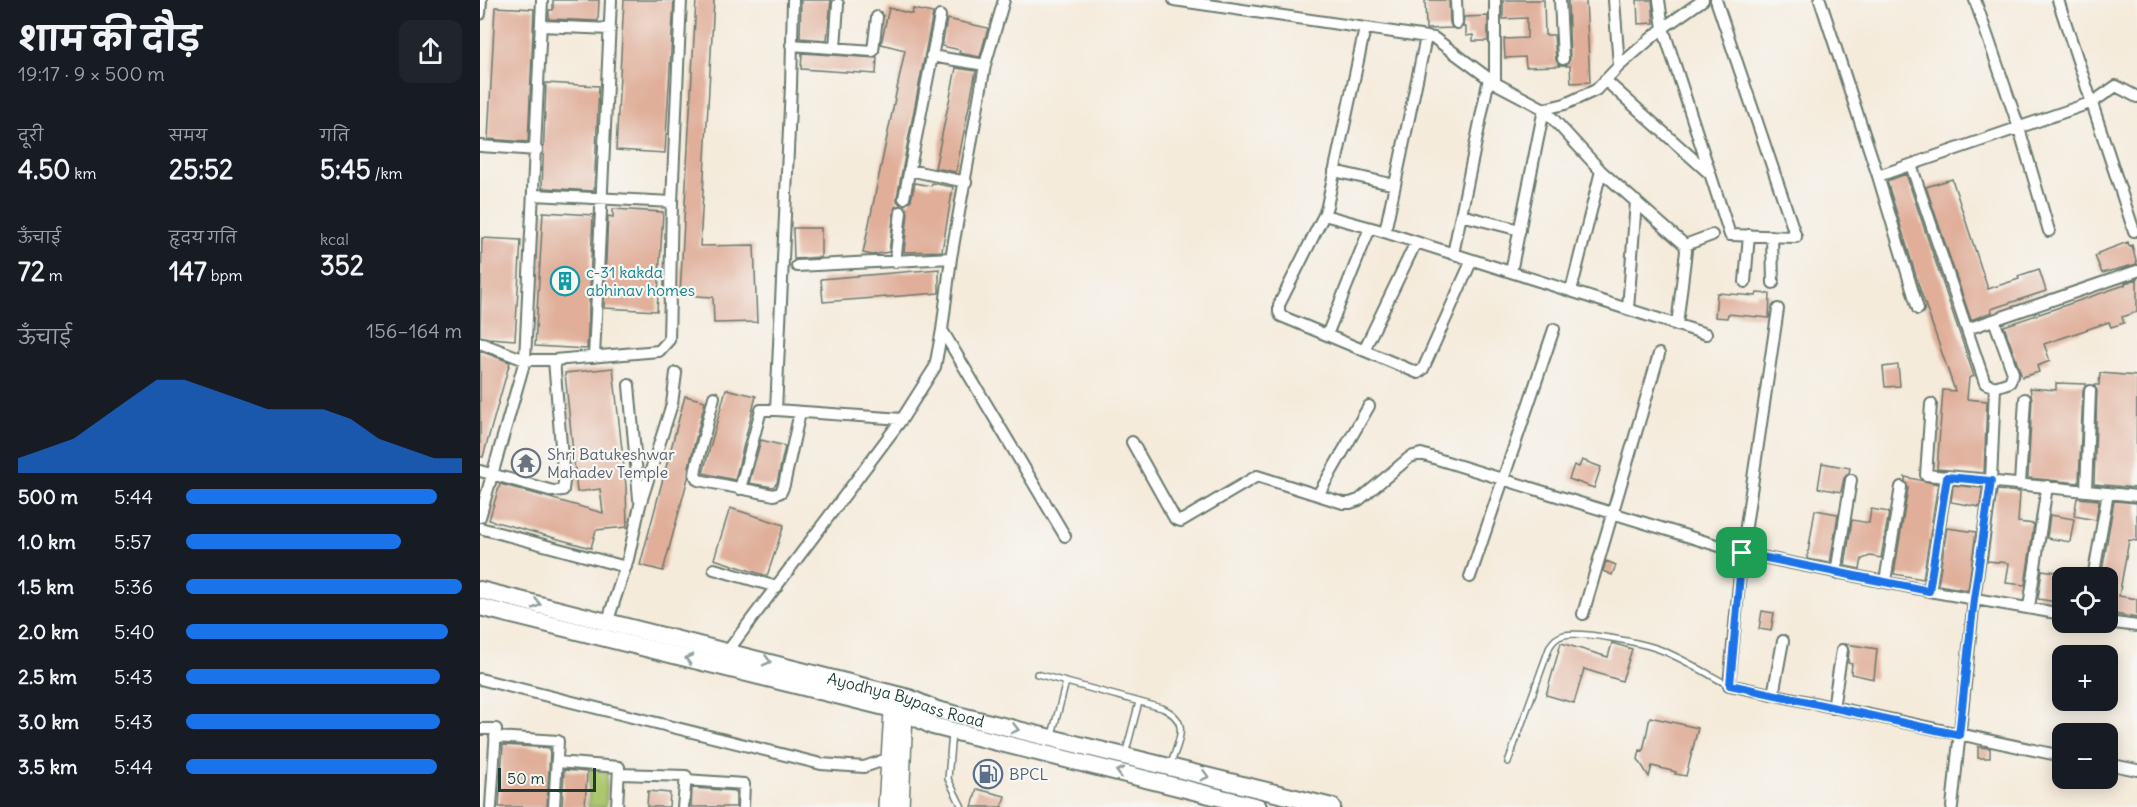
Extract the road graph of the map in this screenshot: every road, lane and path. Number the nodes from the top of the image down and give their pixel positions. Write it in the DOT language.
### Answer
graph roads {
  1 [pos="481,0"];
  2 [pos="542,0"];
  3 [pos="612,0"];
  4 [pos="681,0"];
  5 [pos="793,0"];
  6 [pos="1004,0"];
  7 [pos="1174,0"];
  8 [pos="1456,0"];
  9 [pos="1495,0"];
  10 [pos="1560,0"];
  11 [pos="1614,0"];
  12 [pos="1659,0"];
  13 [pos="1703,0"];
  14 [pos="1716,0"];
  15 [pos="1820,0"];
  16 [pos="1975,0"];
  17 [pos="2058,0"];
  18 [pos="1204,3"];
  19 [pos="838,4"];
  20 [pos="480,14"];
  21 [pos="940,16"];
  22 [pos="877,17"];
  23 [pos="1457,23"];
  24 [pos="541,26"];
  25 [pos="1365,28"];
  26 [pos="1663,28"];
  27 [pos="610,29"];
  28 [pos="1426,37"];
  29 [pos="791,45"];
  30 [pos="835,48"];
  31 [pos="931,56"];
  32 [pos="1563,59"];
  33 [pos="985,65"];
  34 [pos="1619,66"];
  35 [pos="1605,80"];
  36 [pos="1492,81"];
  37 [pos="2137,97"];
  38 [pos="2093,102"];
  39 [pos="1544,109"];
  40 [pos="2019,128"];
  41 [pos="480,146"];
  42 [pos="537,150"];
  43 [pos="1911,165"];
  44 [pos="909,171"];
  45 [pos="1334,171"];
  46 [pos="1601,171"];
  47 [pos="1710,174"];
  48 [pos="1878,176"];
  49 [pos="966,182"];
  50 [pos="1395,185"];
  51 [pos="534,195"];
  52 [pos="602,198"];
  53 [pos="904,198"];
  54 [pos="1636,201"];
  55 [pos="672,202"];
  56 [pos="902,212"];
  57 [pos="1324,215"];
  58 [pos="1461,215"];
  59 [pos="1370,228"];
  60 [pos="1520,230"];
  61 [pos="2049,231"];
  62 [pos="2134,231"];
  63 [pos="1385,232"];
  64 [pos="1712,235"];
  65 [pos="1749,235"];
  66 [pos="1772,236"];
  67 [pos="1416,242"];
  68 [pos="1685,245"];
  69 [pos="1453,254"];
  70 [pos="951,258"];
  71 [pos="1472,260"];
  72 [pos="895,261"];
  73 [pos="797,267"];
  74 [pos="2137,271"];
  75 [pos="1511,272"];
  76 [pos="1745,282"];
  77 [pos="1773,283"];
  78 [pos="1571,291"];
  79 [pos="1628,309"];
  80 [pos="1778,309"];
  81 [pos="1918,309"];
  82 [pos="1994,320"];
  83 [pos="1677,325"];
  84 [pos="1554,329"];
  85 [pos="1966,329"];
  86 [pos="942,330"];
  87 [pos="1706,334"];
  88 [pos="1327,335"];
  89 [pos="480,343"];
  90 [pos="1364,350"];
  91 [pos="1659,354"];
  92 [pos="594,357"];
  93 [pos="525,360"];
  94 [pos="554,360"];
  95 [pos="676,373"];
  96 [pos="629,385"];
  97 [pos="1995,387"];
  98 [pos="2090,391"];
  99 [pos="714,397"];
  100 [pos="2025,399"];
  101 [pos="1931,404"];
  102 [pos="1369,406"];
  103 [pos="776,410"];
  104 [pos="800,412"];
  105 [pos="902,419"];
  106 [pos="1132,442"];
  107 [pos="485,473"];
  108 [pos="1947,477"];
  109 [pos="1503,478"];
  110 [pos="1851,480"];
  111 [pos="1991,481"];
  112 [pos="2020,484"];
  113 [pos="2047,486"];
  114 [pos="1901,487"];
  115 [pos="741,489"];
  116 [pos="2086,490"];
  117 [pos="2108,493"];
  118 [pos="1318,495"];
  119 [pos="2137,496"];
  120 [pos="640,505"];
  121 [pos="1613,513"];
  122 [pos="480,517"];
  123 [pos="480,528"];
  124 [pos="1065,536"];
  125 [pos="1742,553"];
  126 [pos="626,567"];
  127 [pos="2095,567"];
  128 [pos="714,569"];
  129 [pos="1836,573"];
  130 [pos="1470,577"];
  131 [pos="1885,581"];
  132 [pos="777,587"];
  133 [pos="480,590"];
  134 [pos="1929,591"];
  135 [pos="1974,599"];
  136 [pos="480,607"];
  137 [pos="2029,608"];
  138 [pos="2052,612"];
  139 [pos="1583,614"];
  140 [pos="607,621"];
  141 [pos="2118,623"];
  142 [pos="2137,626"];
  143 [pos="603,638"];
  144 [pos="1783,641"];
  145 [pos="1842,650"];
  146 [pos="728,651"];
  147 [pos="718,666"];
  148 [pos="1037,674"];
  149 [pos="480,679"];
  150 [pos="1066,682"];
  151 [pos="1730,685"];
  152 [pos="1773,695"];
  153 [pos="1139,702"];
  154 [pos="900,703"];
  155 [pos="1833,708"];
  156 [pos="480,729"];
  157 [pos="952,731"];
  158 [pos="1959,735"];
  159 [pos="495,736"];
  160 [pos="1049,746"];
  161 [pos="904,753"];
  162 [pos="2052,754"];
  163 [pos="1124,756"];
  164 [pos="889,758"];
  165 [pos="557,762"];
  166 [pos="1508,762"];
  167 [pos="2118,766"];
  168 [pos="1170,767"];
  169 [pos="619,770"];
  170 [pos="2137,770"];
  171 [pos="685,778"];
  172 [pos="1247,806"];
  173 [pos="491,807"];
  174 [pos="554,807"];
  175 [pos="617,807"];
  176 [pos="684,807"];
  177 [pos="743,807"];
  178 [pos="886,807"];
  179 [pos="901,807"];
  180 [pos="962,807"];
  181 [pos="1332,807"];
  182 [pos="1952,807"];
  1 -- 20 [label="street"];
  2 -- 24 [label="street"];
  3 -- 27 [label="street"];
  4 -- 55 [label="street"];
  5 -- 29 [label="street"];
  6 -- 33 [label="street"];
  7 -- 18 [label="street"];
  8 -- 23 [label="street"];
  9 -- 36 [label="street"];
  10 -- 32 [label="street"];
  11 -- 34 [label="street"];
  12 -- 26 [label="street"];
  13 -- 26 [label="street"];
  14 -- 66 [label="street"];
  15 -- 48 [label="street"];
  16 -- 40 [label="street"];
  17 -- 38 [label="street"];
  18 -- 25 [label="street"];
  19 -- 30 [label="street"];
  21 -- 31 [label="street"];
  22 -- 30 [label="street"];
  24 -- 27 [label="street"];
  24 -- 42 [label="street"];
  25 -- 28 [label="street"];
  25 -- 45 [label="street"];
  26 -- 34 [label="street"];
  26 -- 47 [label="street"];
  27 -- 52 [label="street"];
  28 -- 36 [label="street"];
  28 -- 50 [label="street"];
  29 -- 30 [label="street"];
  29 -- 103 [label="street"];
  31 -- 33 [label="street"];
  31 -- 44 [label="street"];
  33 -- 49 [label="street"];
  34 -- 35 [label="street"];
  35 -- 39 [label="street"];
  35 -- 47 [label="street"];
  36 -- 39 [label="street"];
  36 -- 58 [label="street"];
  37 -- 38 [label="street"];
  38 -- 40 [label="street"];
  38 -- 62 [label="street"];
  39 -- 46 [label="street"];
  39 -- 60 [label="street"];
  40 -- 43 [label="street"];
  40 -- 61 [label="street"];
  41 -- 42 [label="street"];
  42 -- 51 [label="street"];
  43 -- 48 [label="street"];
  43 -- 85 [label="street"];
  44 -- 49 [label="street"];
  44 -- 53 [label="street"];
  45 -- 50 [label="street"];
  45 -- 57 [label="street"];
  46 -- 54 [label="street"];
  46 -- 78 [label="street"];
  47 -- 65 [label="street"];
  48 -- 81 [label="street"];
  49 -- 70 [label="street"];
  50 -- 63 [label="street"];
  51 -- 52 [label="street"];
  51 -- 93 [label="street"];
  52 -- 55 [label="street"];
  52 -- 92 [label="street"];
  54 -- 68 [label="street"];
  54 -- 79 [label="street"];
  55 -- 92 [label="street"];
  56 -- 72 [label="street"];
  57 -- 59 [label="street"];
  57 -- 88 [label="street"];
  58 -- 60 [label="street"];
  58 -- 69 [label="street"];
  59 -- 63 [label="street"];
  59 -- 88 [label="street"];
  60 -- 75 [label="street"];
  63 -- 67 [label="street"];
  64 -- 68 [label="street"];
  65 -- 66 [label="street"];
  65 -- 76 [label="street"];
  66 -- 77 [label="street"];
  67 -- 69 [label="street"];
  67 -- 90 [label="street"];
  68 -- 83 [label="street"];
  69 -- 71 [label="street"];
  70 -- 72 [label="street"];
  70 -- 86 [label="street"];
  71 -- 75 [label="street"];
  71 -- 90 [label="street"];
  72 -- 73 [label="street"];
  74 -- 82 [label="street"];
  75 -- 78 [label="street"];
  78 -- 79 [label="street"];
  79 -- 83 [label="street"];
  80 -- 125 [label="street"];
  82 -- 85 [label="street"];
  82 -- 97 [label="street"];
  83 -- 87 [label="street"];
  84 -- 109 [label="street"];
  85 -- 97 [label="street"];
  86 -- 105 [label="street"];
  86 -- 124 [label="street"];
  88 -- 90 [label="street"];
  89 -- 93 [label="street"];
  91 -- 121 [label="street"];
  92 -- 94 [label="street"];
  93 -- 94 [label="street"];
  93 -- 107 [label="street"];
  94 -- 107 [label="street"];
  95 -- 120 [label="street"];
  96 -- 120 [label="street"];
  97 -- 111 [label="street"];
  98 -- 116 [label="street"];
  99 -- 115 [label="street"];
  100 -- 112 [label="street"];
  101 -- 108 [label="street"];
  102 -- 118 [label="street"];
  103 -- 104 [label="street"];
  103 -- 115 [label="street"];
  104 -- 105 [label="street"];
  104 -- 115 [label="street"];
  105 -- 132 [label="street"];
  106 -- 118 [label="street"];
  107 -- 122 [label="street"];
  108 -- 111 [label="street"];
  108 -- 134 [label="street"];
  109 -- 118 [label="street"];
  109 -- 121 [label="street"];
  109 -- 130 [label="street"];
  110 -- 129 [label="street"];
  111 -- 112 [label="street"];
  111 -- 135 [label="street"];
  112 -- 113 [label="street"];
  113 -- 116 [label="street"];
  113 -- 137 [label="street"];
  114 -- 131 [label="street"];
  116 -- 117 [label="street"];
  117 -- 119 [label="street"];
  117 -- 127 [label="street"];
  120 -- 126 [label="street"];
  121 -- 125 [label="street"];
  121 -- 139 [label="street"];
  123 -- 126 [label="street"];
  125 -- 129 [label="street"];
  125 -- 151 [label="street"];
  126 -- 140 [label="street"];
  128 -- 132 [label="street"];
  129 -- 131 [label="street"];
  131 -- 134 [label="street"];
  132 -- 146 [label="street"];
  133 -- 140 [label="main road, Ayodhya Bypass Road, one-way"];
  134 -- 135 [label="street"];
  135 -- 137 [label="street"];
  135 -- 158 [label="street"];
  136 -- 143 [label="main road, Ayodhya Bypass Road"];
  137 -- 138 [label="street"];
  140 -- 143 [label="street"];
  140 -- 146 [label="main road, Ayodhya Bypass Road"];
  141 -- 142 [label="street"];
  147 -- 143 [label="main road, Ayodhya Bypass Road, one-way"];
  144 -- 152 [label="street"];
  145 -- 155 [label="street"];
  146 -- 147 [label="street"];
  146 -- 154 [label="main road, Ayodhya Bypass Road, one-way"];
  147 -- 154 [label="main road, Ayodhya Bypass Road"];
  148 -- 150 [label="lane"];
  149 -- 164 [label="street"];
  150 -- 153 [label="lane"];
  150 -- 160 [label="lane"];
  151 -- 152 [label="street"];
  151 -- 166 [label="lane"];
  152 -- 155 [label="street"];
  153 -- 163 [label="lane"];
  153 -- 168 [label="lane"];
  154 -- 157 [label="main road, Ayodhya Bypass Road"];
  154 -- 160 [label="main road, Ayodhya Bypass Road, one-way"];
  154 -- 161 [label="street"];
  154 -- 164 [label="street"];
  155 -- 158 [label="street"];
  156 -- 159 [label="street"];
  157 -- 160 [label="main road, Ayodhya Bypass Road"];
  157 -- 180 [label="lane"];
  158 -- 162 [label="street"];
  158 -- 182 [label="street"];
  159 -- 165 [label="street"];
  159 -- 173 [label="street"];
  160 -- 163 [label="main road, Ayodhya Bypass Road"];
  172 -- 160 [label="main road, Ayodhya Bypass Road, one-way"];
  161 -- 164 [label="street"];
  161 -- 179 [label="street"];
  163 -- 168 [label="main road, Ayodhya Bypass Road"];
  164 -- 178 [label="street"];
  165 -- 169 [label="street"];
  165 -- 174 [label="street"];
  167 -- 170 [label="street"];
  168 -- 181 [label="main road, Ayodhya Bypass Road, one-way"];
  169 -- 171 [label="street"];
  169 -- 175 [label="street"];
  171 -- 176 [label="street"];
  171 -- 177 [label="street"];
}
